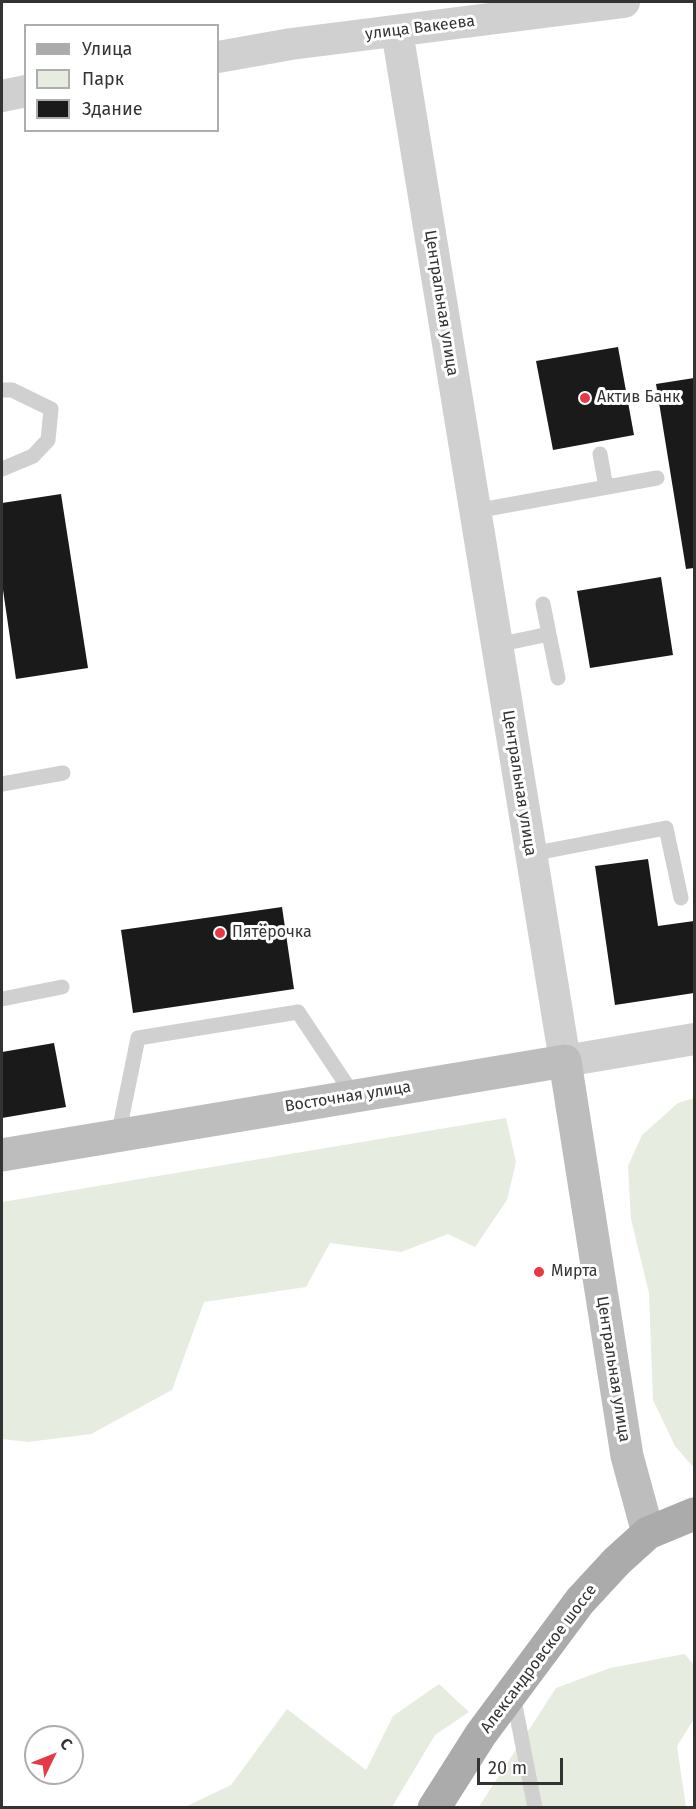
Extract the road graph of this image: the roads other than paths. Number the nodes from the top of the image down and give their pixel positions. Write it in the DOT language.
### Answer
graph roads {
  1 [pos="624,2"];
  2 [pos="397,31"];
  3 [pos="219,57"];
  4 [pos="24,91"];
  5 [pos="2,96"];
  6 [pos="2,390"];
  7 [pos="600,454"];
  8 [pos="2,470"];
  9 [pos="657,478"];
  10 [pos="606,487"];
  11 [pos="475,511"];
  12 [pos="543,604"];
  13 [pos="549,634"];
  14 [pos="497,645"];
  15 [pos="558,678"];
  16 [pos="63,773"];
  17 [pos="2,784"];
  18 [pos="531,854"];
  19 [pos="681,898"];
  20 [pos="62,987"];
  21 [pos="2,999"];
  22 [pos="694,1039"];
  23 [pos="564,1061"];
  24 [pos="354,1096"];
  25 [pos="118,1136"];
  26 [pos="2,1155"];
  27 [pos="694,1514"];
  28 [pos="648,1533"];
  29 [pos="512,1692"];
  30 [pos="434,1808"];
  31 [pos="535,1808"];
  1 -- 2 [label="street, улица Вакеева"];
  2 -- 3 [label="street, улица Вакеева"];
  2 -- 11 [label="street, Центральная улица"];
  4 -- 5 [label="street"];
  6 -- 8 [label="lane"];
  7 -- 10 [label="lane"];
  9 -- 10 [label="lane"];
  10 -- 11 [label="lane"];
  11 -- 14 [label="street, Центральная улица"];
  12 -- 13 [label="lane"];
  13 -- 14 [label="lane"];
  13 -- 15 [label="lane"];
  14 -- 18 [label="street, Центральная улица"];
  16 -- 17 [label="lane"];
  18 -- 19 [label="lane"];
  18 -- 23 [label="street, Центральная улица"];
  20 -- 21 [label="lane"];
  22 -- 23 [label="street, Восточная улица"];
  23 -- 24 [label="street, Восточная улица"];
  23 -- 28 [label="street, Центральная улица"];
  24 -- 25 [label="street, Восточная улица"];
  24 -- 25 [label="lane"];
  25 -- 26 [label="street, Восточная улица"];
  27 -- 28 [label="main road, Александровское шоссе"];
  28 -- 29 [label="main road, Александровское шоссе"];
  29 -- 30 [label="main road, Александровское шоссе"];
  29 -- 31 [label="lane"];
}
